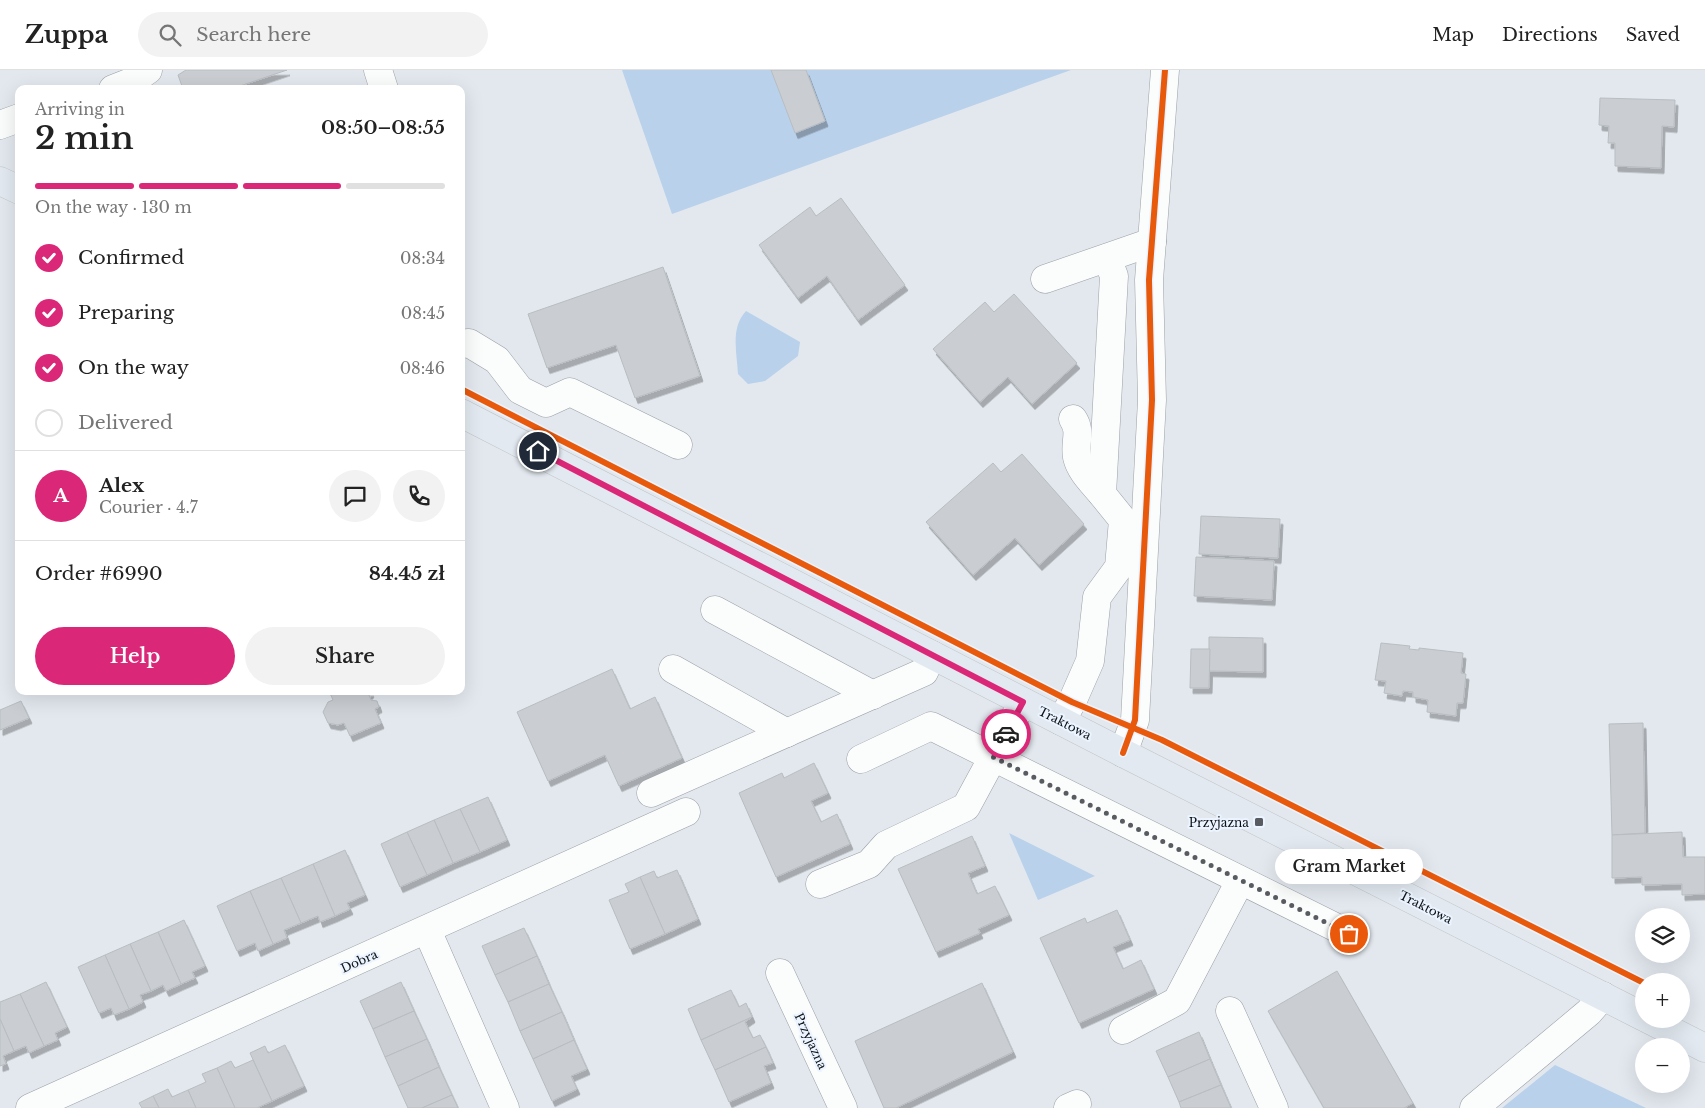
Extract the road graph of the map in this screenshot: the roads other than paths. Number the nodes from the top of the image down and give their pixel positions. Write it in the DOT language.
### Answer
graph roads {
  1 [pos="378,70"];
  2 [pos="1165,70"];
  3 [pos="147,78"];
  4 [pos="125,85"];
  5 [pos="383,85"];
  6 [pos="15,119"];
  7 [pos="0,125"];
  8 [pos="0,181"];
  9 [pos="15,188"];
  10 [pos="1152,242"];
  11 [pos="1107,258"];
  12 [pos="1045,279"];
  13 [pos="465,344"];
  14 [pos="465,415"];
  15 [pos="1073,419"];
  16 [pos="678,445"];
  17 [pos="1102,494"];
  18 [pos="715,610"];
  19 [pos="932,654"];
  20 [pos="673,669"];
  21 [pos="874,695"];
  22 [pos="1023,702"];
  23 [pos="1061,721"];
  24 [pos="787,733"];
  25 [pos="1123,753"];
  26 [pos="993,757"];
  27 [pos="861,759"];
  28 [pos="652,793"];
  29 [pos="686,812"];
  30 [pos="1240,880"];
  31 [pos="820,884"];
  32 [pos="427,930"];
  33 [pos="1349,934"];
  34 [pos="780,974"];
  35 [pos="1603,996"];
  36 [pos="1230,1011"];
  37 [pos="1635,1012"];
  38 [pos="1666,1028"];
  39 [pos="1123,1030"];
  40 [pos="1705,1048"];
  41 [pos="30,1108"];
  42 [pos="505,1108"];
  43 [pos="842,1108"];
  44 [pos="1274,1108"];
  45 [pos="1474,1108"];
  1 -- 5 [label="street"];
  2 -- 10 [label="street"];
  3 -- 4 [label="street"];
  6 -- 7 [label="street"];
  8 -- 9 [label="main road"];
  10 -- 11 [label="street"];
  10 -- 25 [label="street"];
  11 -- 12 [label="street"];
  11 -- 17 [label="street"];
  13 -- 16 [label="street"];
  14 -- 19 [label="main road, Traktowa"];
  15 -- 17 [label="street"];
  17 -- 23 [label="street"];
  18 -- 21 [label="street"];
  19 -- 21 [label="street"];
  19 -- 22 [label="main road, Traktowa"];
  20 -- 24 [label="street"];
  21 -- 24 [label="street"];
  22 -- 23 [label="main road, Traktowa"];
  22 -- 26 [label="street"];
  23 -- 25 [label="main road, Traktowa"];
  24 -- 28 [label="street"];
  25 -- 35 [label="main road, Traktowa"];
  26 -- 27 [label="street"];
  26 -- 30 [label="street"];
  26 -- 31 [label="street"];
  29 -- 32 [label="street, Dobra"];
  30 -- 33 [label="street"];
  30 -- 39 [label="street"];
  32 -- 41 [label="street, Dobra"];
  32 -- 42 [label="street"];
  34 -- 43 [label="street, Przyjazna"];
  35 -- 37 [label="main road, Traktowa"];
  35 -- 45 [label="street"];
  36 -- 44 [label="street"];
  38 -- 40 [label="main road"];
}
